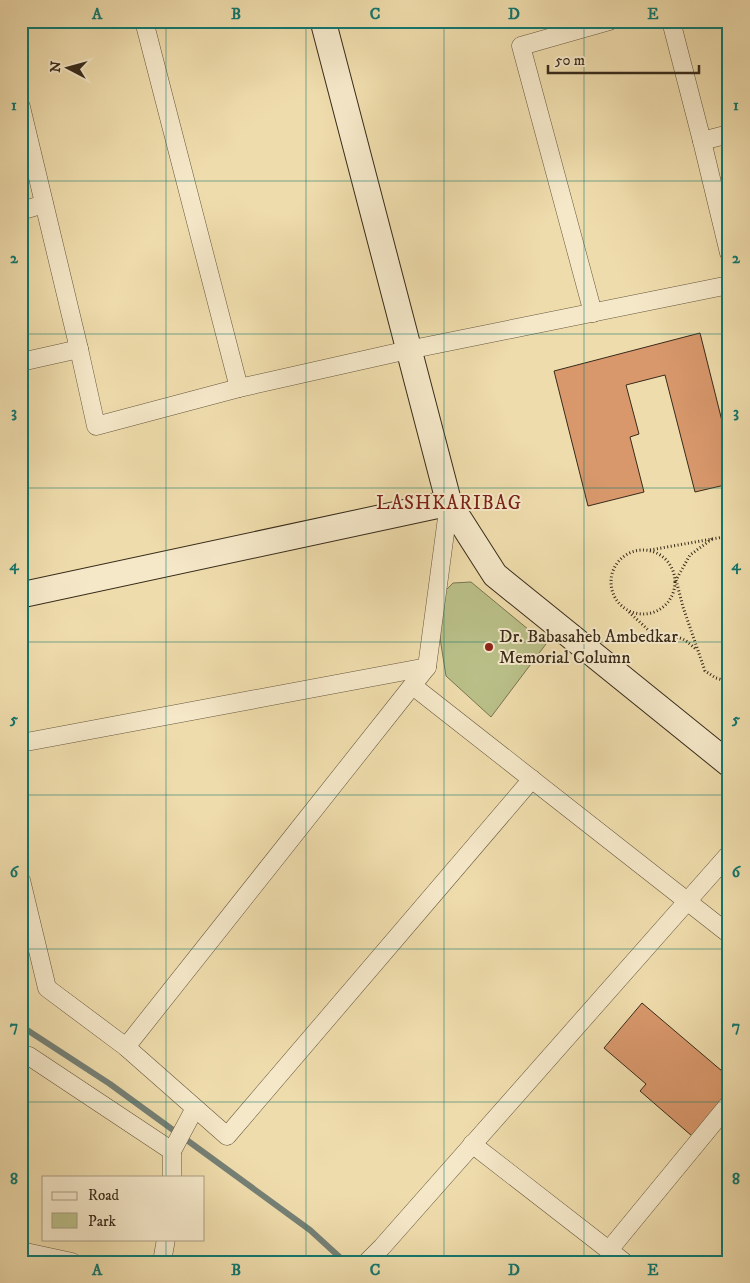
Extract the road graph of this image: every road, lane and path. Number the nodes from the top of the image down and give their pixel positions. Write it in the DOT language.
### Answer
graph roads {
  1 [pos="144,21"];
  2 [pos="323,21"];
  3 [pos="609,21"];
  4 [pos="671,21"];
  5 [pos="21,107"];
  6 [pos="729,134"];
  7 [pos="702,141"];
  8 [pos="44,204"];
  9 [pos="21,211"];
  10 [pos="729,253"];
  11 [pos="729,285"];
  12 [pos="593,313"];
  13 [pos="79,349"];
  14 [pos="408,350"];
  15 [pos="21,362"];
  16 [pos="239,388"];
  17 [pos="449,503"];
  18 [pos="729,536"];
  19 [pos="712,539"];
  20 [pos="650,550"];
  21 [pos="676,580"];
  22 [pos="21,595"];
  23 [pos="628,611"];
  24 [pos="697,650"];
  25 [pos="427,668"];
  26 [pos="729,682"];
  27 [pos="413,686"];
  28 [pos="21,743"];
  29 [pos="729,764"];
  30 [pos="532,779"];
  31 [pos="729,854"];
  32 [pos="21,880"];
  33 [pos="687,901"];
  34 [pos="729,934"];
  35 [pos="29,945"];
  36 [pos="126,1047"];
  37 [pos="21,1054"];
  38 [pos="729,1104"];
  39 [pos="195,1108"];
  40 [pos="472,1144"];
  41 [pos="172,1151"];
  42 [pos="172,1176"];
  43 [pos="166,1240"];
  44 [pos="608,1250"];
  45 [pos="21,1251"];
  46 [pos="72,1262"];
  47 [pos="162,1262"];
  48 [pos="367,1262"];
  49 [pos="624,1262"];
  1 -- 16 [label="street"];
  2 -- 14 [label="street"];
  3 -- 12 [label="street"];
  4 -- 7 [label="street"];
  5 -- 8 [label="street"];
  6 -- 7 [label="street"];
  7 -- 10 [label="street"];
  8 -- 9 [label="street"];
  8 -- 13 [label="street"];
  11 -- 12 [label="street"];
  12 -- 14 [label="street"];
  13 -- 15 [label="street"];
  13 -- 16 [label="street"];
  14 -- 16 [label="street"];
  14 -- 17 [label="street"];
  17 -- 22 [label="street"];
  17 -- 25 [label="street"];
  17 -- 29 [label="street"];
  18 -- 19 [label="path"];
  19 -- 20 [label="path"];
  19 -- 21 [label="path"];
  20 -- 21 [label="path"];
  20 -- 23 [label="path"];
  21 -- 23 [label="path"];
  21 -- 24 [label="path"];
  23 -- 24 [label="path"];
  24 -- 26 [label="path"];
  25 -- 27 [label="street"];
  25 -- 28 [label="street"];
  27 -- 30 [label="street"];
  27 -- 36 [label="street"];
  30 -- 33 [label="street"];
  30 -- 39 [label="street"];
  31 -- 33 [label="street"];
  32 -- 35 [label="street"];
  33 -- 34 [label="street"];
  33 -- 40 [label="street"];
  35 -- 36 [label="street"];
  36 -- 39 [label="street"];
  37 -- 41 [label="street"];
  38 -- 44 [label="street"];
  39 -- 41 [label="street"];
  40 -- 44 [label="street"];
  40 -- 48 [label="street"];
  41 -- 42 [label="street"];
  43 -- 47 [label="street"];
  44 -- 49 [label="street"];
  45 -- 46 [label="street"];
}
